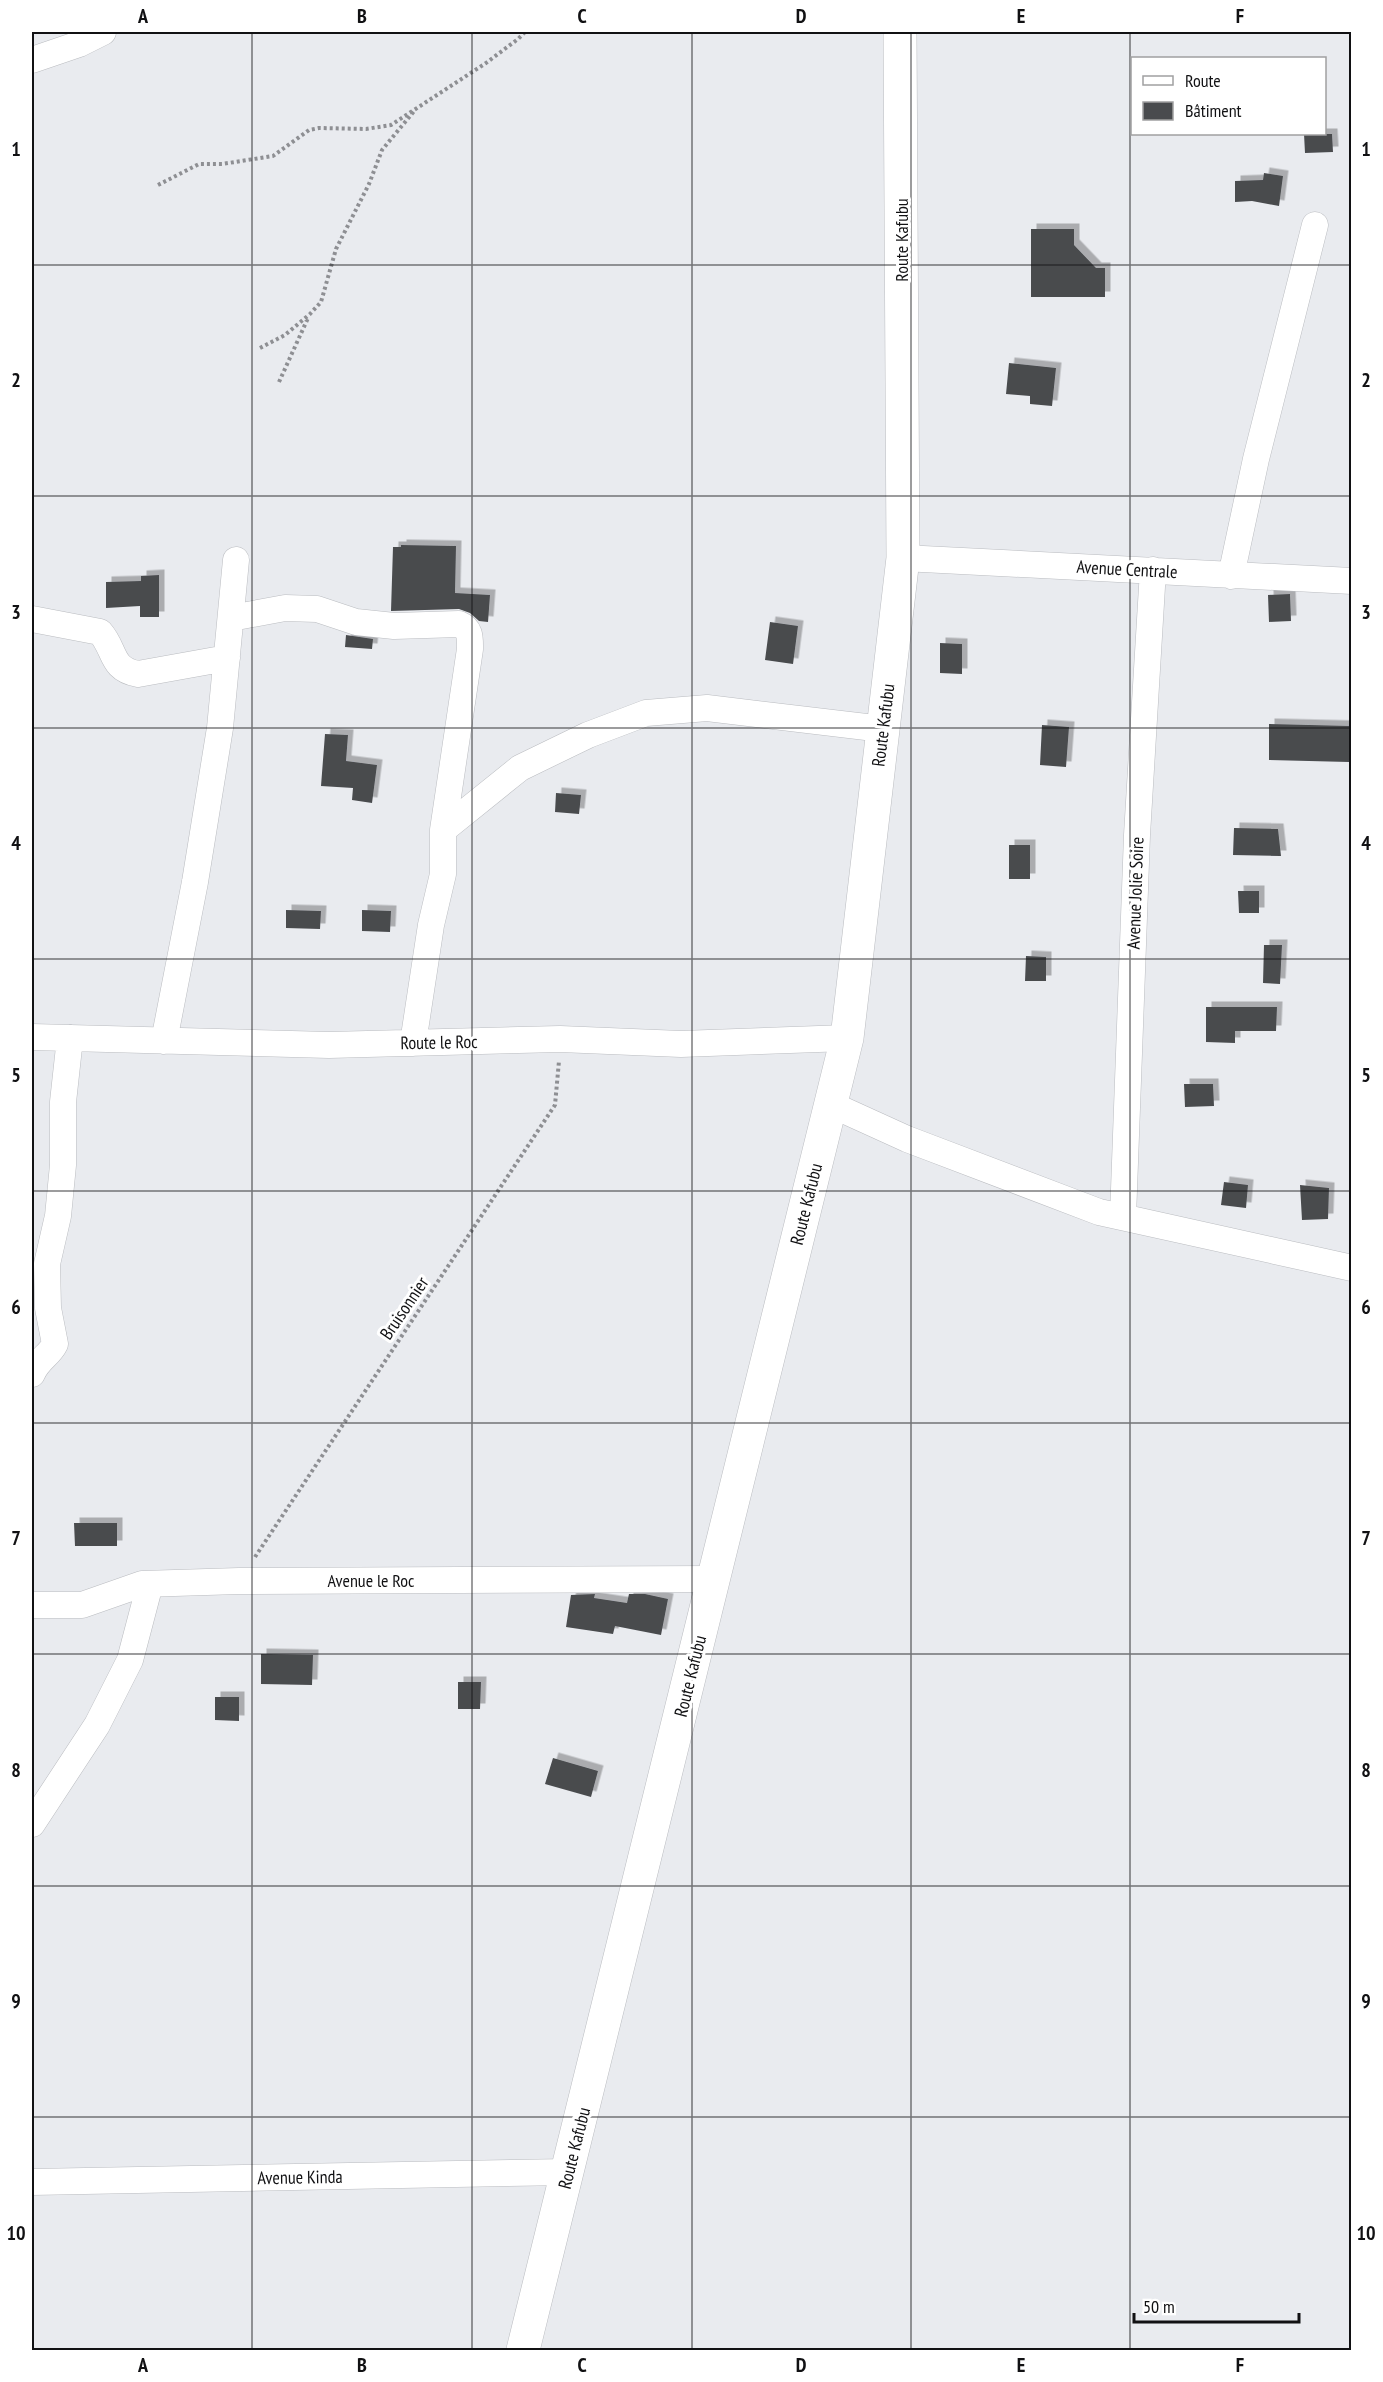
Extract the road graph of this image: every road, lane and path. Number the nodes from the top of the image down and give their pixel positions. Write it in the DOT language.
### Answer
graph roads {
  1 [pos="103,32"];
  2 [pos="525,32"];
  3 [pos="900,32"];
  4 [pos="32,60"];
  5 [pos="419,105"];
  6 [pos="158,185"];
  7 [pos="1315,225"];
  8 [pos="310,314"];
  9 [pos="260,348"];
  10 [pos="279,382"];
  11 [pos="903,558"];
  12 [pos="236,560"];
  13 [pos="1153,570"];
  14 [pos="1231,576"];
  15 [pos="1352,581"];
  16 [pos="231,618"];
  17 [pos="32,619"];
  18 [pos="227,658"];
  19 [pos="883,729"];
  20 [pos="443,830"];
  21 [pos="32,1037"];
  22 [pos="70,1038"];
  23 [pos="847,1038"];
  24 [pos="560,1039"];
  25 [pos="164,1041"];
  26 [pos="413,1043"];
  27 [pos="830,1104"];
  28 [pos="1123,1217"];
  29 [pos="1352,1258"];
  30 [pos="1351,1268"];
  31 [pos="32,1374"];
  32 [pos="714,1579"];
  33 [pos="239,1581"];
  34 [pos="150,1584"];
  35 [pos="32,1605"];
  36 [pos="56,1787"];
  37 [pos="32,1795"];
  38 [pos="32,1824"];
  39 [pos="568,2172"];
  40 [pos="32,2182"];
  41 [pos="523,2350"];
  1 -- 4 [label="street"];
  2 -- 5 [label="path"];
  3 -- 11 [label="main road, Route Kafubu"];
  5 -- 6 [label="path"];
  5 -- 8 [label="path"];
  7 -- 14 [label="street"];
  8 -- 9 [label="path"];
  8 -- 10 [label="path"];
  11 -- 13 [label="street, Avenue Centrale"];
  11 -- 19 [label="main road, Route Kafubu"];
  12 -- 16 [label="street"];
  13 -- 14 [label="street, Avenue Centrale"];
  13 -- 28 [label="street, Avenue Jolie Soire"];
  14 -- 15 [label="street, Avenue Centrale"];
  16 -- 18 [label="street"];
  16 -- 20 [label="street"];
  17 -- 18 [label="street"];
  18 -- 25 [label="street"];
  19 -- 20 [label="street"];
  19 -- 23 [label="main road, Route Kafubu"];
  20 -- 26 [label="street"];
  21 -- 22 [label="street, Route le Roc"];
  22 -- 25 [label="street, Route le Roc"];
  22 -- 31 [label="street"];
  23 -- 24 [label="street, Route le Roc"];
  23 -- 27 [label="main road, Route Kafubu"];
  24 -- 26 [label="street, Route le Roc"];
  24 -- 33 [label="path, Bruisonnier"];
  25 -- 26 [label="street, Route le Roc"];
  27 -- 28 [label="street"];
  27 -- 32 [label="main road, Route Kafubu"];
  28 -- 30 [label="street"];
  29 -- 30 [label="street"];
  32 -- 33 [label="street, Avenue le Roc"];
  32 -- 39 [label="main road, Route Kafubu"];
  33 -- 34 [label="street, Avenue le Roc"];
  34 -- 35 [label="street, Avenue le Roc"];
  34 -- 36 [label="street"];
  36 -- 37 [label="street"];
  36 -- 38 [label="street"];
  39 -- 40 [label="street, Avenue Kinda"];
  39 -- 41 [label="main road, Route Kafubu"];
}
